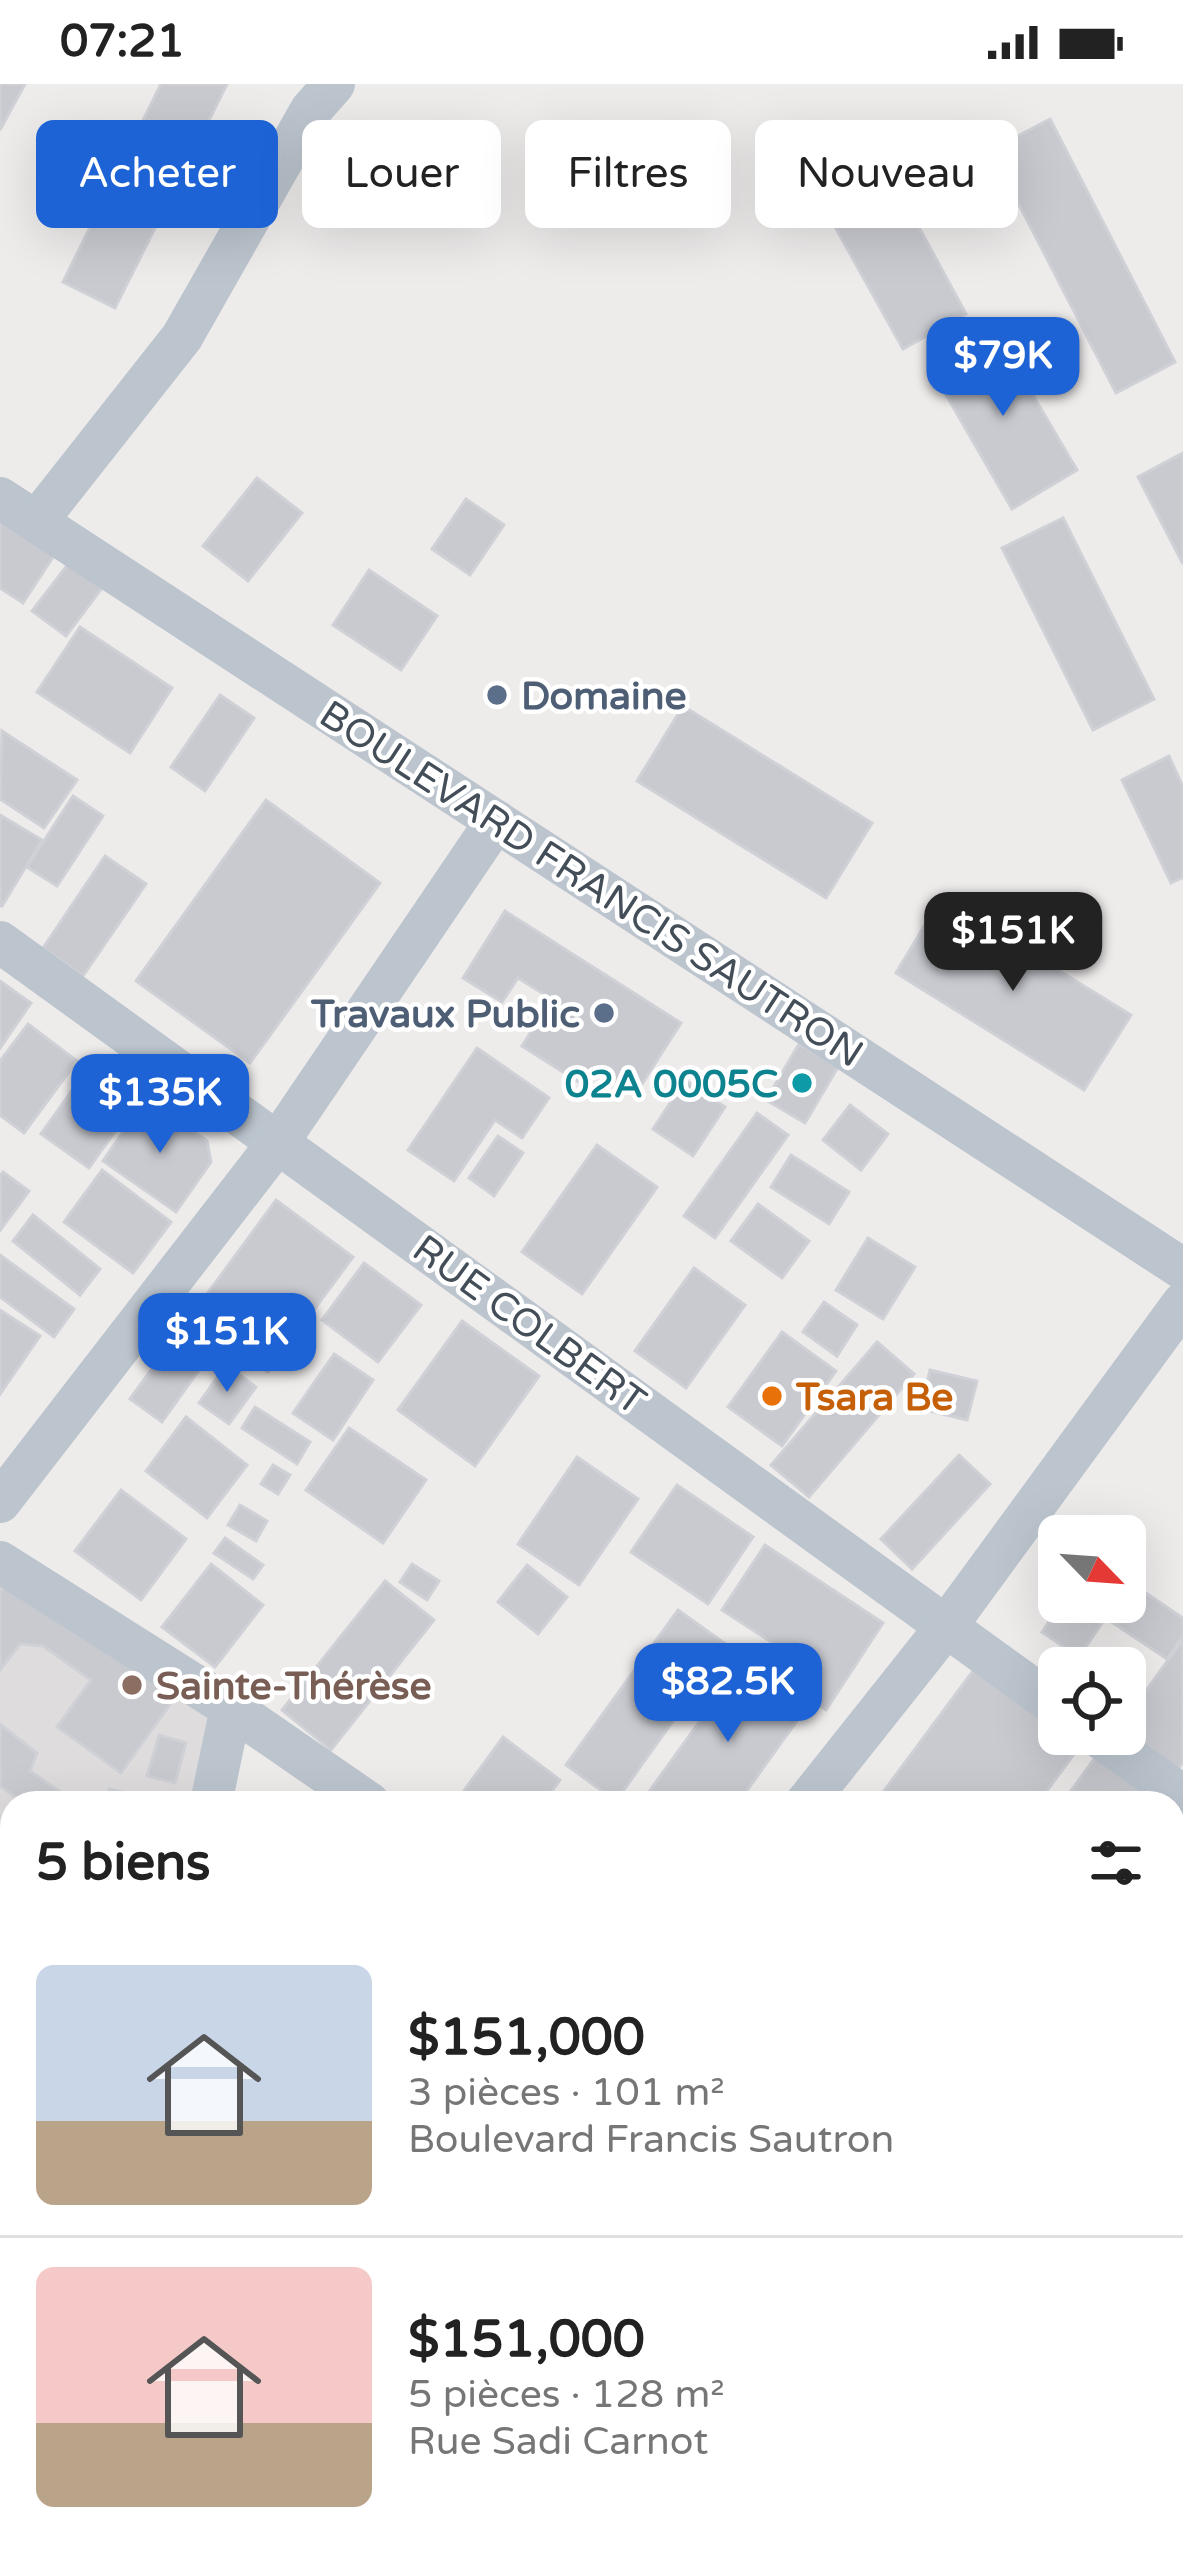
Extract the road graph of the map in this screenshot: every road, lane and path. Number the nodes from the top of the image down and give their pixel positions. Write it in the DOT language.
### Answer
graph roads {
  1 [pos="334,84"];
  2 [pos="0,498"];
  3 [pos="37,521"];
  4 [pos="496,821"];
  5 [pos="0,942"];
  6 [pos="279,1141"];
  7 [pos="1183,1269"];
  8 [pos="1183,1303"];
  9 [pos="0,1502"];
  10 [pos="0,1562"];
  11 [pos="946,1628"];
  12 [pos="1038,1693"];
  13 [pos="231,1708"];
  14 [pos="1125,1755"];
  15 [pos="214,1791"];
  16 [pos="352,1791"];
  17 [pos="816,1791"];
  18 [pos="1176,1791"];
  1 -- 3 [label="street"];
  2 -- 3 [label="street, BOULEVARD FRANCIS SAUTRON"];
  3 -- 4 [label="street, BOULEVARD FRANCIS SAUTRON"];
  4 -- 6 [label="street"];
  4 -- 7 [label="street, BOULEVARD FRANCIS SAUTRON"];
  5 -- 6 [label="street, RUE COLBERT"];
  6 -- 9 [label="street"];
  6 -- 11 [label="street, RUE COLBERT"];
  8 -- 11 [label="street"];
  10 -- 13 [label="street"];
  11 -- 12 [label="street, RUE COLBERT"];
  11 -- 17 [label="street"];
  13 -- 15 [label="street"];
  13 -- 16 [label="street"];
  14 -- 18 [label="street"];
}
